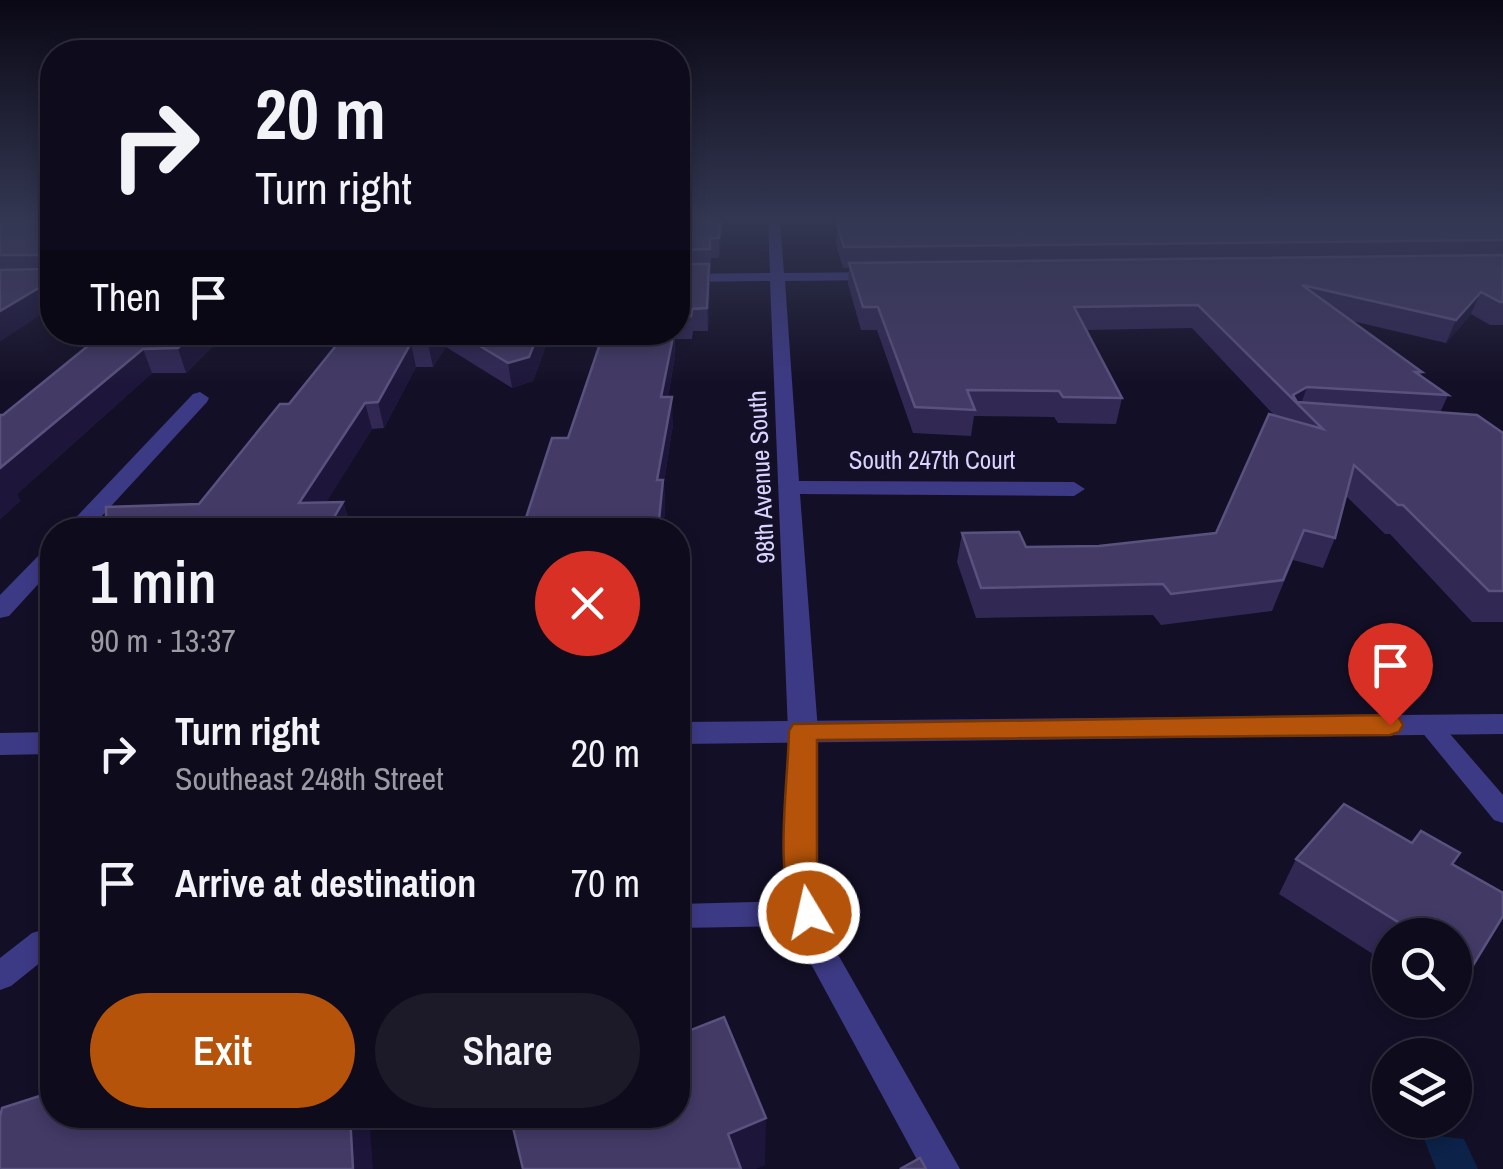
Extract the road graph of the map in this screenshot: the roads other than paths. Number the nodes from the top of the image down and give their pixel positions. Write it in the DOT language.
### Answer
graph roads {
  1 [pos="897,276"];
  2 [pos="778,277"];
  3 [pos="690,278"];
  4 [pos="200,398"];
  5 [pos="789,487"];
  6 [pos="1074,488"];
  7 [pos="87,518"];
  8 [pos="40,568"];
  9 [pos="0,610"];
  10 [pos="1428,724"];
  11 [pos="1503,724"];
  12 [pos="803,731"];
  13 [pos="690,733"];
  14 [pos="40,743"];
  15 [pos="0,744"];
  16 [pos="1503,813"];
  17 [pos="809,913"];
  18 [pos="690,916"];
  19 [pos="40,944"];
  20 [pos="0,976"];
  21 [pos="942,1169"];
  1 -- 2 [label="street"];
  2 -- 3 [label="street"];
  2 -- 5 [label="street, 98th Avenue South"];
  4 -- 7 [label="street"];
  5 -- 6 [label="street, South 247th Court"];
  5 -- 12 [label="street, 98th Avenue South"];
  8 -- 9 [label="street"];
  10 -- 11 [label="street"];
  10 -- 12 [label="street"];
  10 -- 16 [label="lane"];
  12 -- 13 [label="street"];
  12 -- 17 [label="lane"];
  14 -- 15 [label="street"];
  17 -- 18 [label="lane"];
  17 -- 21 [label="lane"];
  19 -- 20 [label="lane"];
}
